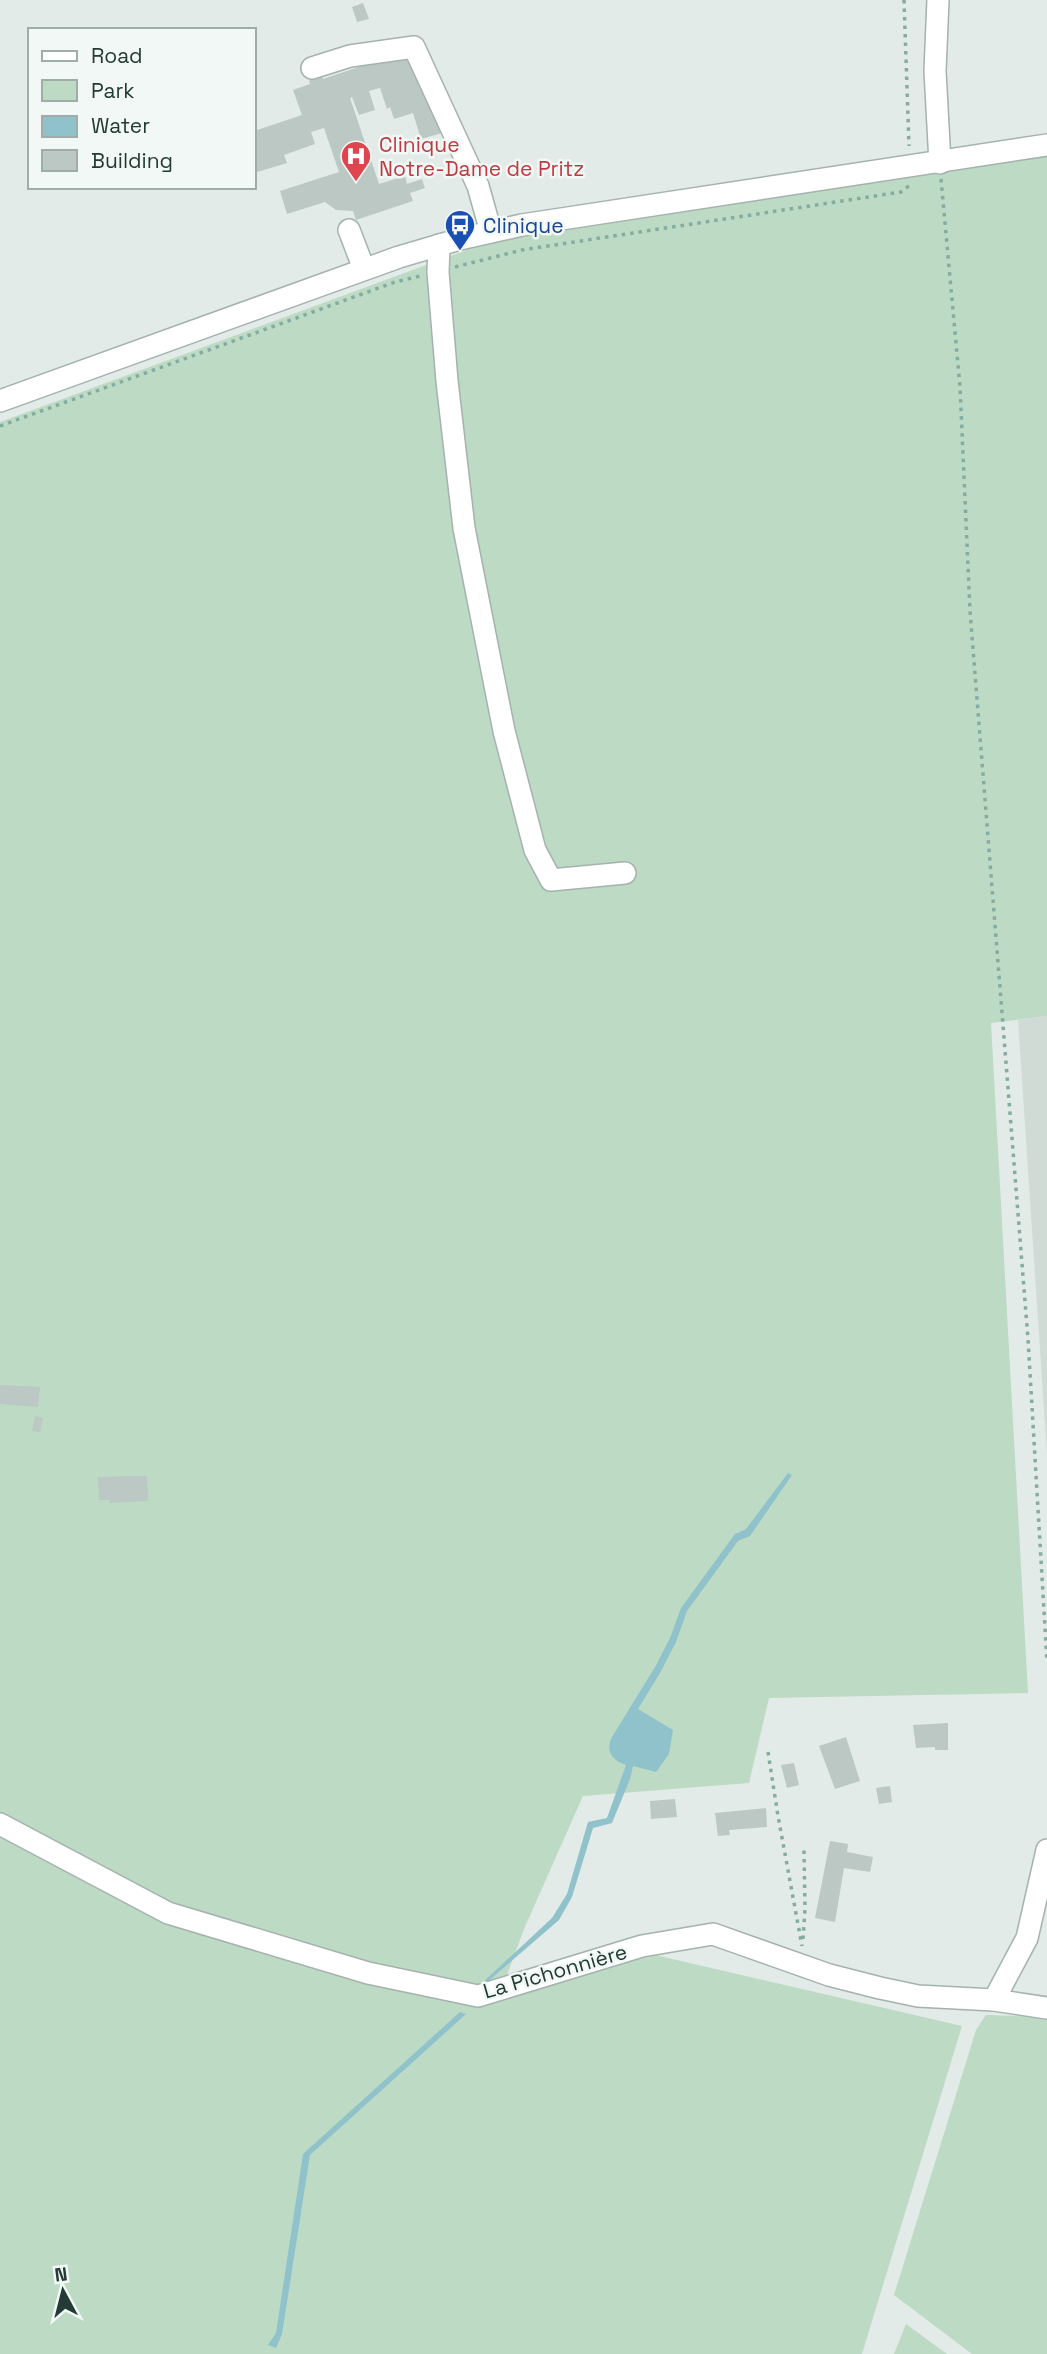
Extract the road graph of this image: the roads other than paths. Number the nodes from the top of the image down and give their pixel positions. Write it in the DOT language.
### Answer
graph roads {
  1 [pos="938,0"];
  2 [pos="313,68"];
  3 [pos="1047,145"];
  4 [pos="940,163"];
  5 [pos="349,230"];
  6 [pos="491,232"];
  7 [pos="439,245"];
  8 [pos="364,269"];
  9 [pos="0,401"];
  10 [pos="625,873"];
  11 [pos="0,1825"];
  12 [pos="1047,1850"];
  13 [pos="994,2000"];
  14 [pos="1047,2008"];
  1 -- 4 [label="street"];
  2 -- 6 [label="street"];
  3 -- 4 [label="street"];
  4 -- 6 [label="street"];
  5 -- 8 [label="street"];
  6 -- 7 [label="street"];
  7 -- 8 [label="street"];
  7 -- 10 [label="street"];
  8 -- 9 [label="street"];
  11 -- 13 [label="street, La Pichonnière"];
  12 -- 13 [label="street"];
  13 -- 14 [label="street, La Pichonnière"];
}
